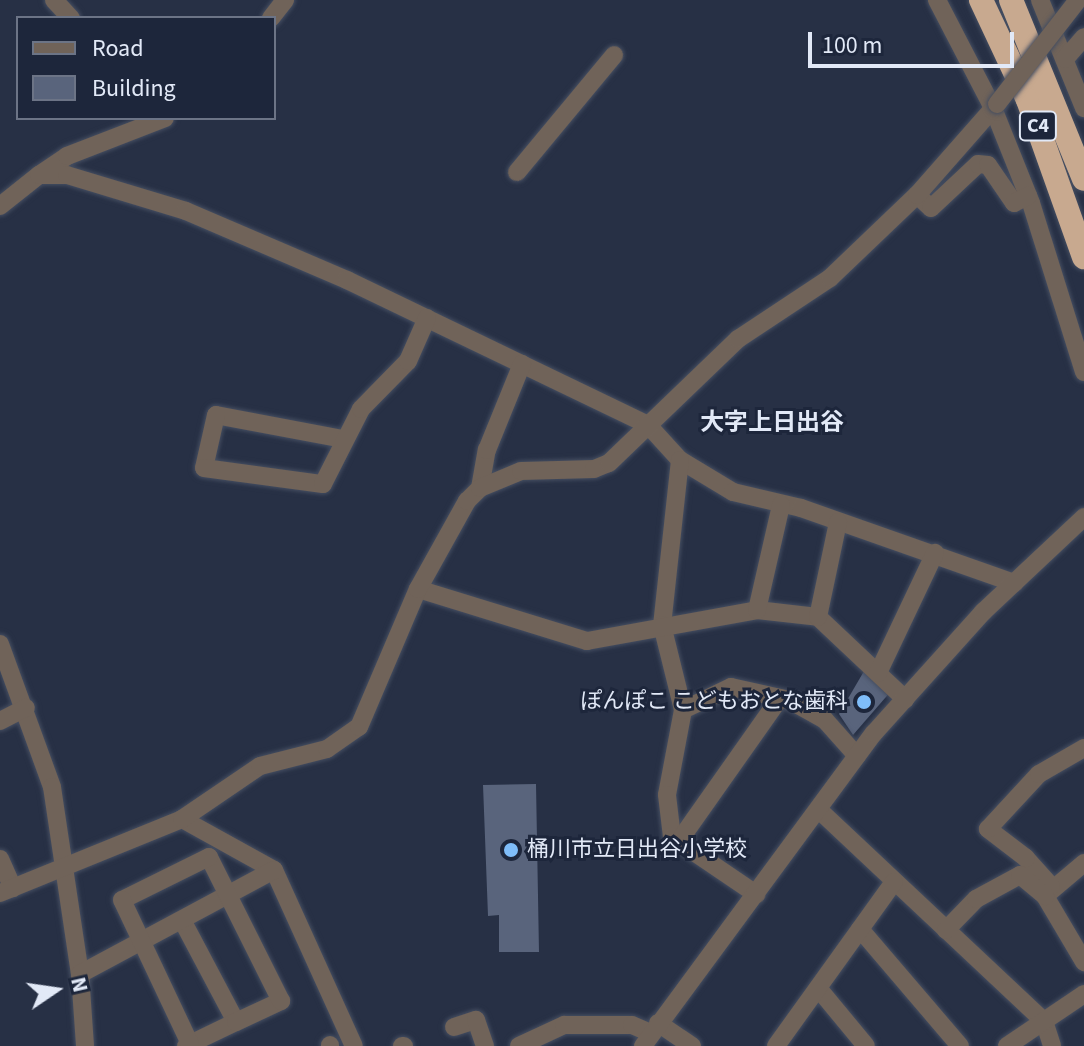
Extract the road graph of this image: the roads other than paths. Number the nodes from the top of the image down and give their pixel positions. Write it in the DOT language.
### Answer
graph roads {
  1 [pos="54,0"];
  2 [pos="285,0"];
  3 [pos="937,0"];
  4 [pos="981,0"];
  5 [pos="1011,0"];
  6 [pos="1040,0"];
  7 [pos="1078,0"];
  8 [pos="69,16"];
  9 [pos="273,16"];
  10 [pos="1084,37"];
  11 [pos="614,55"];
  12 [pos="1065,59"];
  13 [pos="995,106"];
  14 [pos="1084,108"];
  15 [pos="160,120"];
  16 [pos="517,172"];
  17 [pos="39,175"];
  18 [pos="1084,179"];
  19 [pos="917,195"];
  20 [pos="1028,196"];
  21 [pos="0,206"];
  22 [pos="1084,257"];
  23 [pos="427,318"];
  24 [pos="522,364"];
  25 [pos="1084,372"];
  26 [pos="648,425"];
  27 [pos="343,439"];
  28 [pos="680,460"];
  29 [pos="480,488"];
  30 [pos="781,505"];
  31 [pos="1084,517"];
  32 [pos="838,522"];
  33 [pos="935,553"];
  34 [pos="1014,583"];
  35 [pos="418,589"];
  36 [pos="757,610"];
  37 [pos="818,617"];
  38 [pos="662,625"];
  39 [pos="0,644"];
  40 [pos="878,673"];
  41 [pos="780,698"];
  42 [pos="905,699"];
  43 [pos="26,708"];
  44 [pos="683,710"];
  45 [pos="0,721"];
  46 [pos="1084,748"];
  47 [pos="857,756"];
  48 [pos="819,810"];
  49 [pos="182,819"];
  50 [pos="679,841"];
  51 [pos="0,859"];
  52 [pos="1084,863"];
  53 [pos="66,868"];
  54 [pos="274,870"];
  55 [pos="894,882"];
  56 [pos="6,890"];
  57 [pos="1048,891"];
  58 [pos="756,894"];
  59 [pos="228,895"];
  60 [pos="182,920"];
  61 [pos="860,929"];
  62 [pos="946,930"];
  63 [pos="141,941"];
  64 [pos="1084,962"];
  65 [pos="80,974"];
  66 [pos="818,988"];
  67 [pos="1084,994"];
  68 [pos="1044,1021"];
  69 [pos="236,1022"];
  70 [pos="454,1027"];
  71 [pos="651,1034"];
  72 [pos="188,1045"];
  73 [pos="85,1046"];
  74 [pos="354,1046"];
  75 [pos="485,1046"];
  76 [pos="519,1046"];
  77 [pos="692,1046"];
  78 [pos="776,1046"];
  79 [pos="866,1046"];
  80 [pos="960,1046"];
  81 [pos="1007,1046"];
  82 [pos="1052,1046"];
  1 -- 8 [label="street"];
  2 -- 9 [label="street"];
  3 -- 13 [label="street"];
  4 -- 22 [label="highway, C4"];
  5 -- 18 [label="highway, C4"];
  6 -- 12 [label="street"];
  7 -- 13 [label="street, bridge"];
  10 -- 12 [label="street"];
  11 -- 16 [label="street"];
  12 -- 14 [label="street"];
  13 -- 19 [label="street"];
  13 -- 20 [label="street"];
  15 -- 17 [label="street"];
  17 -- 21 [label="street"];
  17 -- 23 [label="street"];
  19 -- 20 [label="street"];
  19 -- 26 [label="street"];
  20 -- 25 [label="street"];
  23 -- 24 [label="street"];
  23 -- 27 [label="street"];
  24 -- 26 [label="street"];
  24 -- 29 [label="street"];
  26 -- 28 [label="street"];
  26 -- 29 [label="street"];
  27 -- 27 [label="street"];
  28 -- 30 [label="street"];
  28 -- 38 [label="street"];
  29 -- 35 [label="street"];
  30 -- 32 [label="street"];
  30 -- 36 [label="street"];
  31 -- 34 [label="street"];
  32 -- 33 [label="street"];
  32 -- 37 [label="street"];
  33 -- 34 [label="street"];
  33 -- 40 [label="street"];
  34 -- 42 [label="street"];
  35 -- 38 [label="street"];
  35 -- 49 [label="street"];
  36 -- 37 [label="street"];
  36 -- 38 [label="street"];
  37 -- 40 [label="street"];
  38 -- 44 [label="street"];
  39 -- 43 [label="street"];
  40 -- 42 [label="street"];
  41 -- 44 [label="street"];
  41 -- 47 [label="street"];
  41 -- 50 [label="street"];
  42 -- 47 [label="street"];
  43 -- 45 [label="street"];
  43 -- 53 [label="street"];
  44 -- 50 [label="street"];
  46 -- 57 [label="street"];
  47 -- 48 [label="street"];
  48 -- 55 [label="street"];
  48 -- 58 [label="street"];
  49 -- 53 [label="street"];
  49 -- 54 [label="street"];
  50 -- 58 [label="street"];
  51 -- 56 [label="street"];
  52 -- 57 [label="street"];
  53 -- 56 [label="street"];
  53 -- 65 [label="street"];
  54 -- 59 [label="street"];
  54 -- 74 [label="street"];
  55 -- 61 [label="street"];
  55 -- 62 [label="street"];
  57 -- 62 [label="street"];
  57 -- 64 [label="street"];
  58 -- 71 [label="street"];
  59 -- 60 [label="street"];
  59 -- 63 [label="street"];
  59 -- 69 [label="street"];
  60 -- 63 [label="street"];
  60 -- 69 [label="street"];
  61 -- 66 [label="street"];
  61 -- 80 [label="street"];
  62 -- 68 [label="street"];
  63 -- 65 [label="street"];
  63 -- 72 [label="street"];
  65 -- 73 [label="street"];
  66 -- 78 [label="street"];
  66 -- 79 [label="street"];
  67 -- 68 [label="street"];
  68 -- 81 [label="street"];
  68 -- 82 [label="street"];
  69 -- 72 [label="street"];
  70 -- 75 [label="street"];
  71 -- 76 [label="street"];
  71 -- 77 [label="street"];
}
